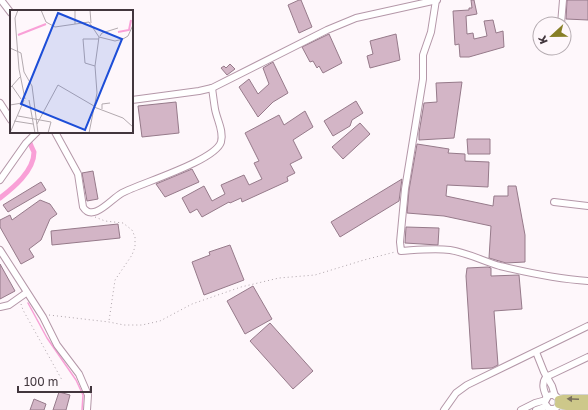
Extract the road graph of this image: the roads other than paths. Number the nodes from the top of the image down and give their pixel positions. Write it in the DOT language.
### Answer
graph roads {
  1 [pos="1,0"];
  2 [pos="436,0"];
  3 [pos="563,0"];
  4 [pos="10,12"];
  5 [pos="562,16"];
  6 [pos="212,88"];
  7 [pos="133,100"];
  8 [pos="0,103"];
  9 [pos="10,118"];
  10 [pos="36,133"];
  11 [pos="56,133"];
  12 [pos="0,180"];
  13 [pos="554,202"];
  14 [pos="588,206"];
  15 [pos="0,250"];
  16 [pos="588,281"];
  17 [pos="26,293"];
  18 [pos="0,307"];
  19 [pos="588,326"];
  20 [pos="536,352"];
  21 [pos="588,357"];
  22 [pos="546,377"];
  23 [pos="588,400"];
  24 [pos="558,403"];
  25 [pos="548,405"];
  26 [pos="588,407"];
  27 [pos="576,408"];
  28 [pos="87,410"];
  29 [pos="444,410"];
  30 [pos="520,410"];
  31 [pos="536,410"];
  1 -- 4 [label="street"];
  2 -- 6 [label="street"];
  2 -- 16 [label="street"];
  3 -- 5 [label="street"];
  6 -- 7 [label="street"];
  6 -- 11 [label="street"];
  8 -- 9 [label="street"];
  10 -- 12 [label="street"];
  13 -- 14 [label="street"];
  15 -- 17 [label="street"];
  17 -- 18 [label="street"];
  17 -- 28 [label="street"];
  19 -- 20 [label="street"];
  20 -- 22 [label="street"];
  20 -- 29 [label="street"];
  21 -- 22 [label="street"];
  22 -- 24 [label="street"];
  22 -- 25 [label="street"];
  23 -- 24 [label="main road, one-way"];
  24 -- 25 [label="street"];
  24 -- 25 [label="street"];
  24 -- 27 [label="main road"];
  25 -- 30 [label="street"];
  25 -- 31 [label="street"];
  26 -- 27 [label="main road"];
}
